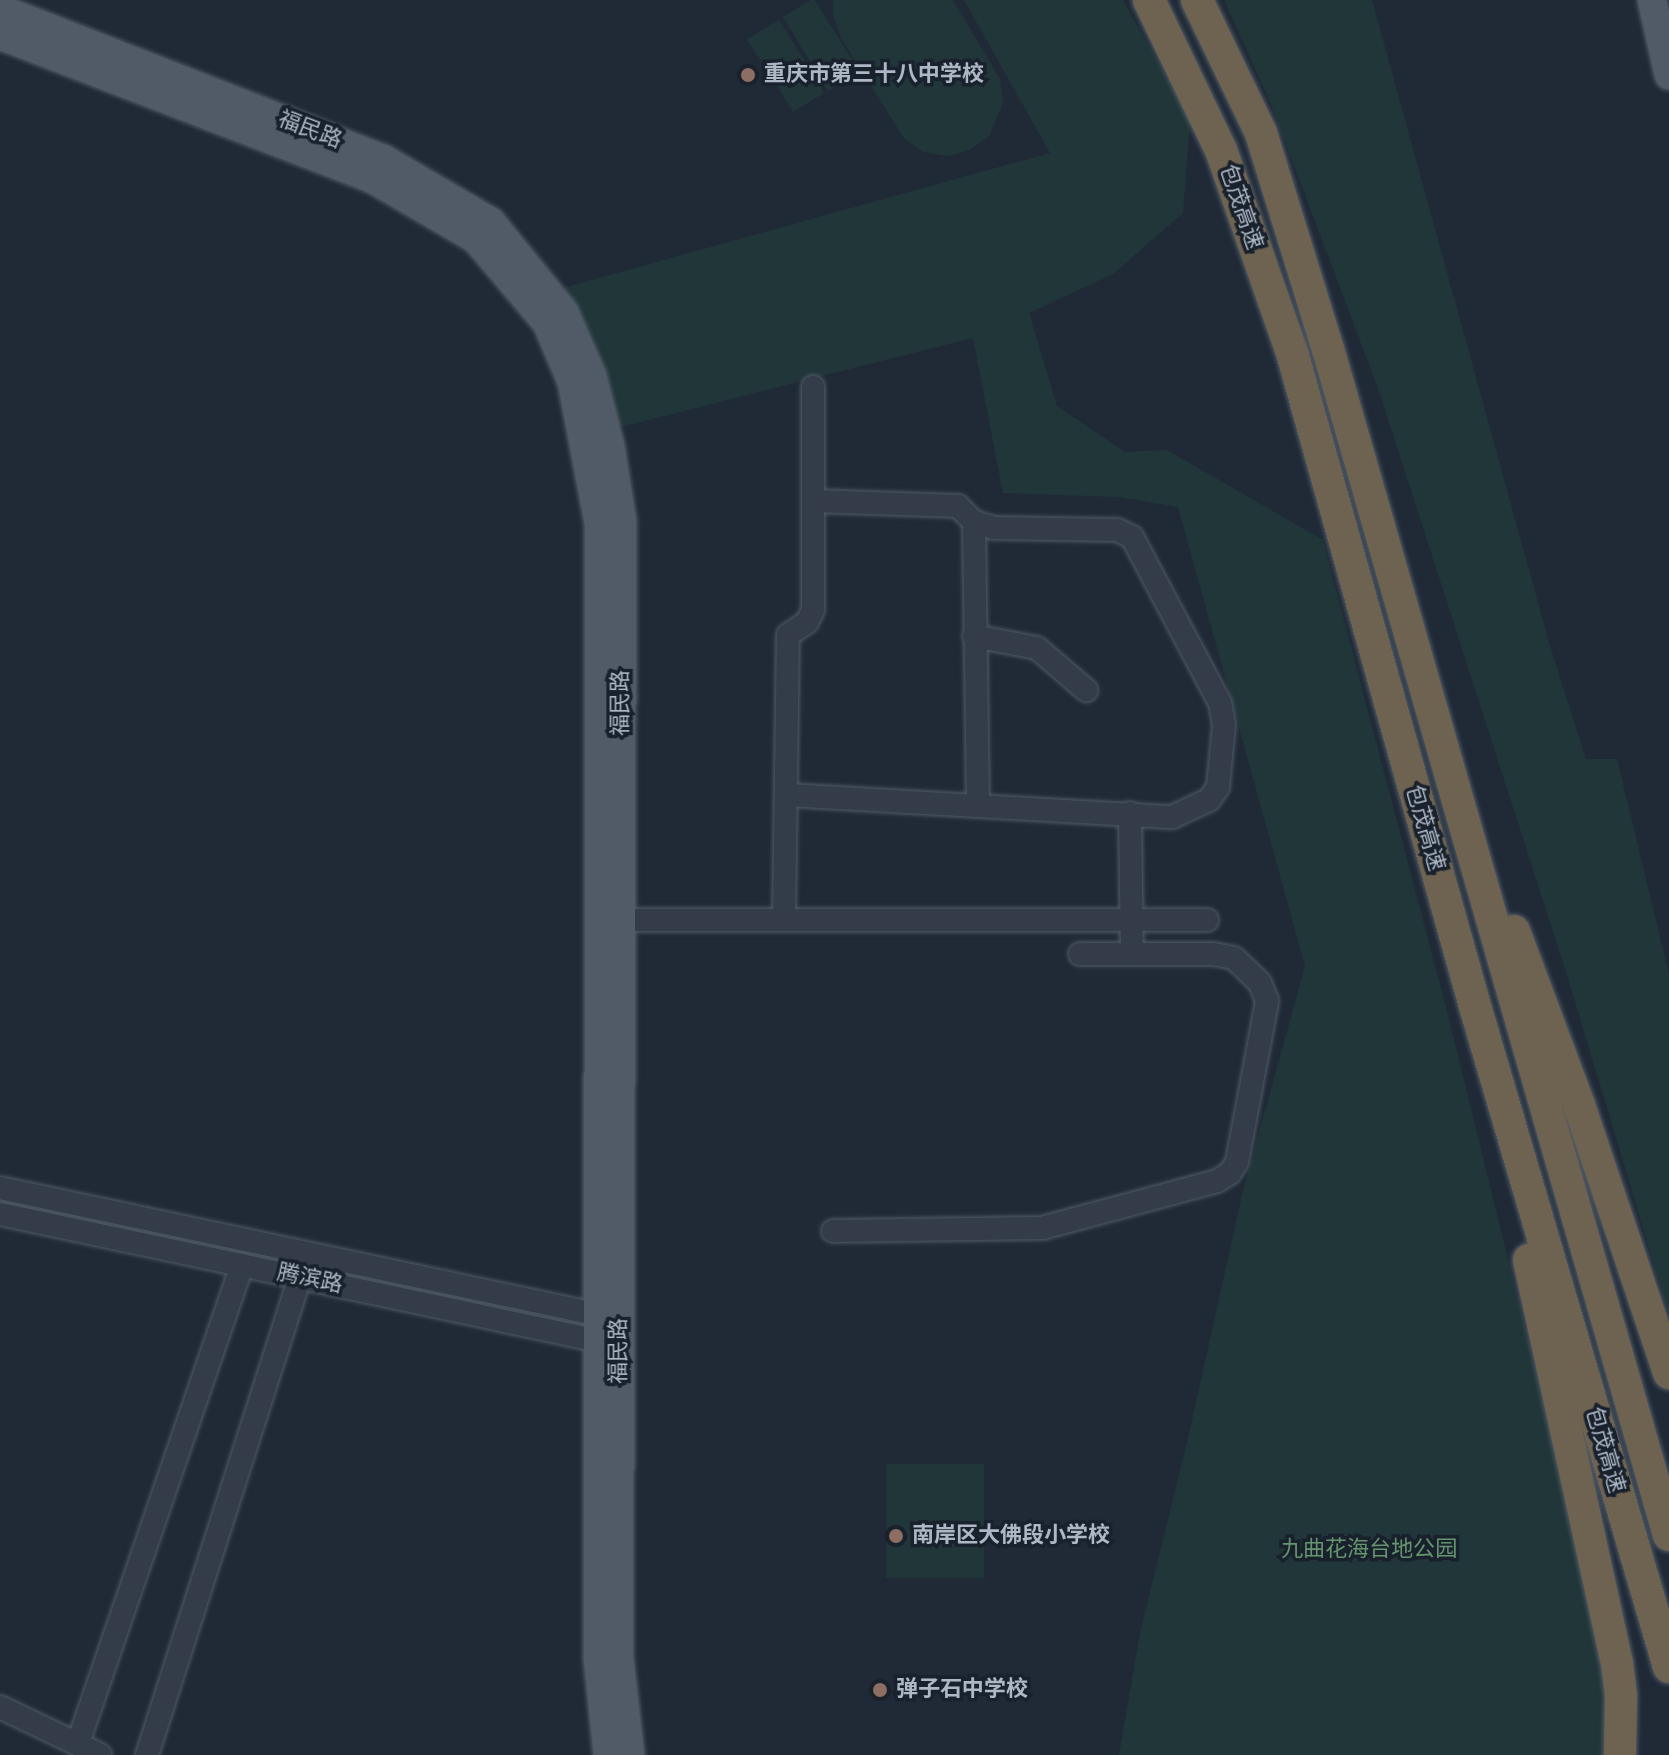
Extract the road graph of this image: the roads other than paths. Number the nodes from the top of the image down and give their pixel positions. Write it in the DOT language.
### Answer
graph roads {
  1 [pos="1149,0"];
  2 [pos="1197,0"];
  3 [pos="1652,0"];
  4 [pos="0,9"];
  5 [pos="0,35"];
  6 [pos="1669,75"];
  7 [pos="813,387"];
  8 [pos="813,501"];
  9 [pos="974,522"];
  10 [pos="974,636"];
  11 [pos="1086,690"];
  12 [pos="1433,719"];
  13 [pos="787,795"];
  14 [pos="978,805"];
  15 [pos="1130,813"];
  16 [pos="784,919"];
  17 [pos="609,920"];
  18 [pos="1207,920"];
  19 [pos="1131,921"];
  20 [pos="1080,954"];
  21 [pos="1132,954"];
  22 [pos="1475,1006"];
  23 [pos="0,1188"];
  24 [pos="0,1214"];
  25 [pos="833,1231"];
  26 [pos="242,1265"];
  27 [pos="300,1277"];
  28 [pos="608,1330"];
  29 [pos="1669,1373"];
  30 [pos="1669,1535"];
  31 [pos="1617,1663"];
  32 [pos="1669,1667"];
  33 [pos="0,1707"];
  34 [pos="78,1743"];
  35 [pos="100,1755"];
  36 [pos="147,1755"];
  37 [pos="608,1755"];
  38 [pos="630,1755"];
  39 [pos="1620,1755"];
  40 [pos="1636,1755"];
  1 -- 22 [label="highway, 包茂高速"];
  2 -- 12 [label="highway, 包茂高速"];
  3 -- 6 [label="main road"];
  4 -- 17 [label="main road, 福民路"];
  5 -- 17 [label="main road, 福民路"];
  7 -- 8 [label="street"];
  8 -- 9 [label="street"];
  8 -- 13 [label="street"];
  9 -- 10 [label="street"];
  9 -- 15 [label="street"];
  10 -- 11 [label="street"];
  10 -- 14 [label="street"];
  12 -- 29 [label="highway"];
  12 -- 30 [label="highway, 包茂高速"];
  13 -- 14 [label="street"];
  13 -- 16 [label="street"];
  14 -- 15 [label="street"];
  15 -- 19 [label="street"];
  16 -- 17 [label="street"];
  16 -- 19 [label="street"];
  17 -- 28 [label="main road, 福民路"];
  18 -- 19 [label="street"];
  19 -- 21 [label="street"];
  20 -- 21 [label="street"];
  21 -- 25 [label="street"];
  22 -- 31 [label="highway"];
  22 -- 32 [label="highway, 包茂高速"];
  23 -- 28 [label="street, 腾滨路"];
  24 -- 26 [label="street, 腾滨路"];
  26 -- 27 [label="street, 腾滨路"];
  26 -- 34 [label="street"];
  27 -- 28 [label="street, 腾滨路"];
  27 -- 36 [label="street"];
  28 -- 37 [label="main road, 福民路"];
  28 -- 38 [label="main road, 福民路"];
  31 -- 39 [label="highway"];
  31 -- 40 [label="highway"];
  33 -- 34 [label="street"];
  34 -- 35 [label="street"];
}
